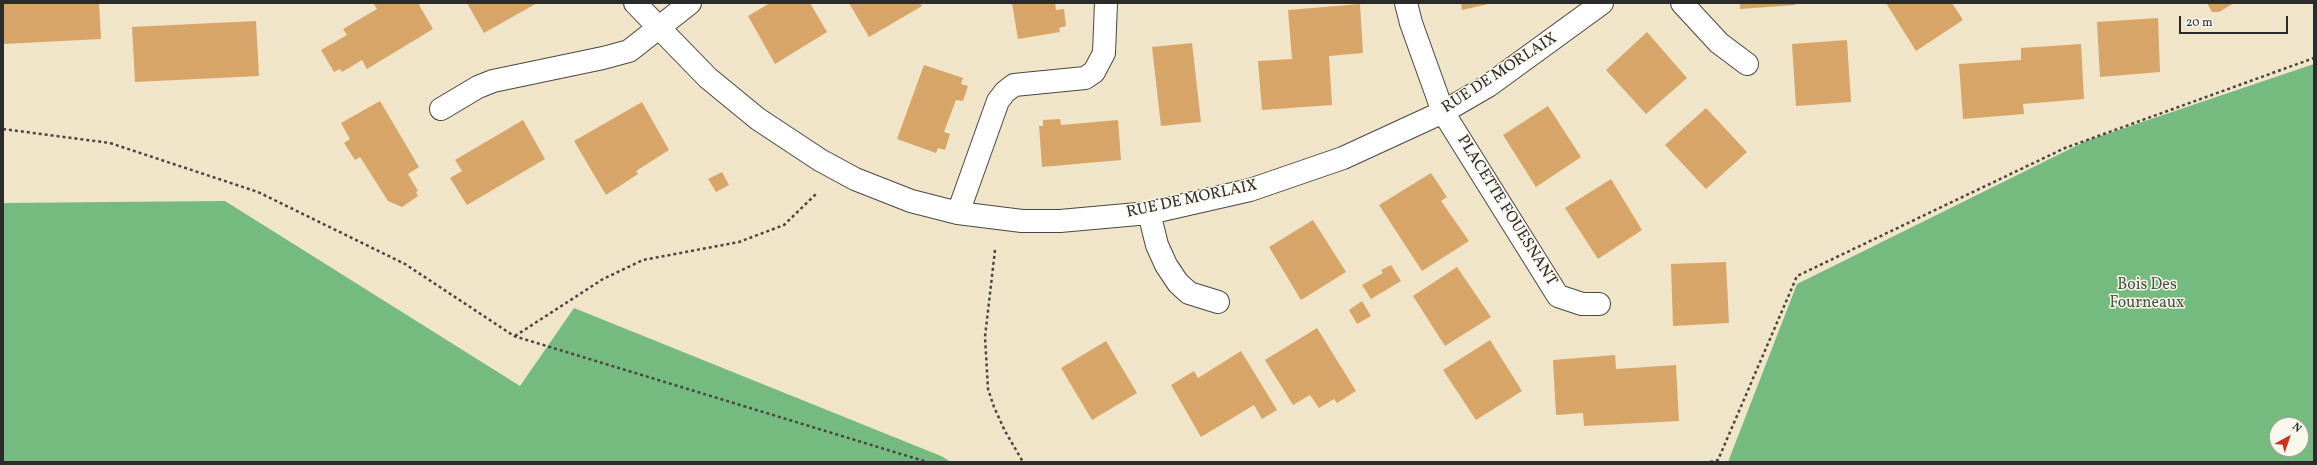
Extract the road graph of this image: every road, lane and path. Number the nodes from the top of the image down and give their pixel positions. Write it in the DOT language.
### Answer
graph roads {
  1 [pos="635,3"];
  2 [pos="690,3"];
  3 [pos="1106,3"];
  4 [pos="1406,3"];
  5 [pos="1602,3"];
  6 [pos="1682,3"];
  7 [pos="658,29"];
  8 [pos="2314,58"];
  9 [pos="1748,64"];
  10 [pos="441,109"];
  11 [pos="1443,112"];
  12 [pos="3,129"];
  13 [pos="817,193"];
  14 [pos="958,213"];
  15 [pos="1149,213"];
  16 [pos="995,250"];
  17 [pos="1218,302"];
  18 [pos="1599,304"];
  19 [pos="514,336"];
  20 [pos="927,462"];
  21 [pos="1023,462"];
  22 [pos="1710,462"];
  1 -- 7 [label="street, RUE DE MORLAIX"];
  2 -- 7 [label="street"];
  3 -- 14 [label="street"];
  4 -- 11 [label="street, PLACETTE FOUESNANT"];
  5 -- 11 [label="street, RUE DE MORLAIX"];
  6 -- 9 [label="street"];
  7 -- 10 [label="street"];
  7 -- 14 [label="street, RUE DE MORLAIX"];
  8 -- 22 [label="path"];
  11 -- 15 [label="street, RUE DE MORLAIX"];
  11 -- 18 [label="street, PLACETTE FOUESNANT"];
  12 -- 19 [label="path"];
  13 -- 19 [label="path"];
  14 -- 15 [label="street, RUE DE MORLAIX"];
  15 -- 17 [label="street"];
  16 -- 21 [label="path"];
  19 -- 20 [label="path"];
}
